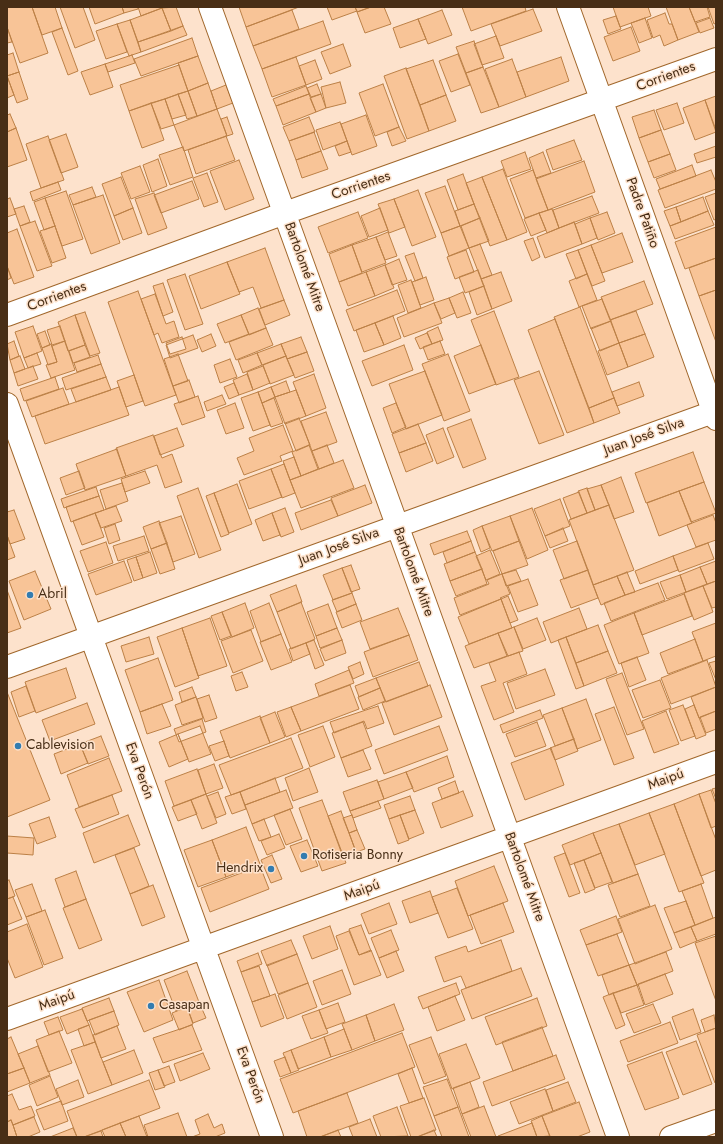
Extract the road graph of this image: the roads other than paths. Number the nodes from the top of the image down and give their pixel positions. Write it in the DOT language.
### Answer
graph roads {
  1 [pos="210,7"];
  2 [pos="568,7"];
  3 [pos="716,59"];
  4 [pos="602,101"];
  5 [pos="285,213"];
  6 [pos="7,315"];
  7 [pos="7,404"];
  8 [pos="715,414"];
  9 [pos="396,527"];
  10 [pos="90,637"];
  11 [pos="7,667"];
  12 [pos="716,762"];
  13 [pos="510,837"];
  14 [pos="204,948"];
  15 [pos="7,1019"];
  16 [pos="716,1121"];
  17 [pos="272,1137"];
  18 [pos="618,1137"];
  19 [pos="671,1137"];
  1 -- 5 [label="street, Bartolomé Mitre"];
  2 -- 4 [label="street, Padre Patiño"];
  3 -- 4 [label="street, Corrientes"];
  4 -- 5 [label="street, Corrientes"];
  4 -- 8 [label="street, Padre Patiño"];
  5 -- 6 [label="street, Corrientes"];
  5 -- 9 [label="street, Bartolomé Mitre"];
  7 -- 10 [label="street, Eva Perón"];
  8 -- 9 [label="street, Juan José Silva"];
  9 -- 10 [label="street, Juan José Silva"];
  9 -- 13 [label="street, Bartolomé Mitre"];
  10 -- 11 [label="street, Juan José Silva"];
  10 -- 14 [label="street, Eva Perón"];
  12 -- 13 [label="street, Maipú"];
  13 -- 14 [label="street, Maipú"];
  13 -- 18 [label="street, Bartolomé Mitre"];
  14 -- 15 [label="street, Maipú"];
  14 -- 17 [label="street, Eva Perón"];
  16 -- 19 [label="street"];
}
